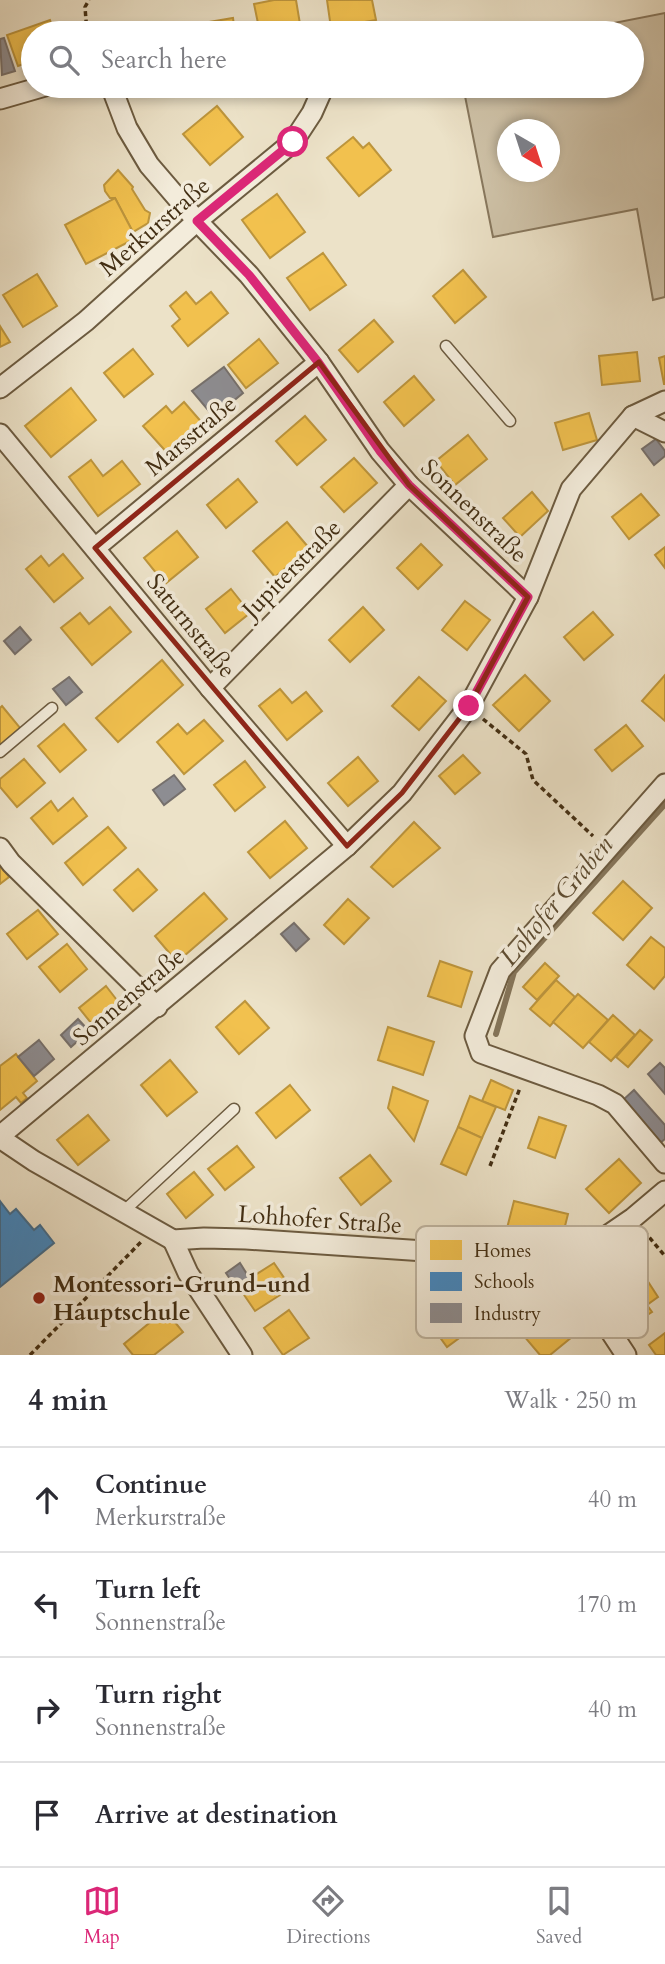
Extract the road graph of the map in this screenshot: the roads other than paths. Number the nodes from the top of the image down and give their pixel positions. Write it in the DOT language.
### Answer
graph roads {
  1 [pos="21,93"];
  2 [pos="116,98"];
  3 [pos="319,98"];
  4 [pos="0,99"];
  5 [pos="197,221"];
  6 [pos="446,345"];
  7 [pos="318,362"];
  8 [pos="0,388"];
  9 [pos="665,401"];
  10 [pos="633,415"];
  11 [pos="510,421"];
  12 [pos="665,432"];
  13 [pos="0,435"];
  14 [pos="409,485"];
  15 [pos="95,548"];
  16 [pos="528,597"];
  17 [pos="210,688"];
  18 [pos="52,708"];
  19 [pos="0,752"];
  20 [pos="665,784"];
  21 [pos="347,846"];
  22 [pos="0,848"];
  23 [pos="156,1007"];
  24 [pos="234,1109"];
  25 [pos="0,1137"];
  26 [pos="665,1163"];
  27 [pos="665,1191"];
  28 [pos="124,1211"];
  29 [pos="622,1226"];
  30 [pos="173,1240"];
  31 [pos="416,1250"];
  32 [pos="615,1338"];
  33 [pos="235,1352"];
  34 [pos="626,1355"];
  1 -- 4 [label="street"];
  2 -- 5 [label="street, Sonnenstraße"];
  3 -- 5 [label="street, Merkurstraße"];
  5 -- 7 [label="street, Sonnenstraße"];
  5 -- 8 [label="street, Merkurstraße"];
  6 -- 11 [label="lane"];
  7 -- 14 [label="street, Sonnenstraße"];
  7 -- 15 [label="street, Marsstraße"];
  9 -- 10 [label="street"];
  10 -- 12 [label="street"];
  10 -- 16 [label="street"];
  13 -- 15 [label="street, Saturnstraße"];
  14 -- 16 [label="street, Sonnenstraße"];
  14 -- 17 [label="street, Jupiterstraße"];
  15 -- 17 [label="street, Saturnstraße"];
  16 -- 21 [label="street, Sonnenstraße"];
  17 -- 21 [label="street, Saturnstraße"];
  18 -- 19 [label="lane"];
  20 -- 26 [label="street"];
  21 -- 23 [label="street, Sonnenstraße"];
  22 -- 23 [label="street"];
  23 -- 25 [label="street, Sonnenstraße"];
  24 -- 28 [label="lane"];
  25 -- 28 [label="street"];
  27 -- 29 [label="street, Lohhofer Straße"];
  28 -- 30 [label="street"];
  30 -- 31 [label="street, Lohhofer Straße"];
  30 -- 33 [label="street"];
  32 -- 34 [label="street"];
}
